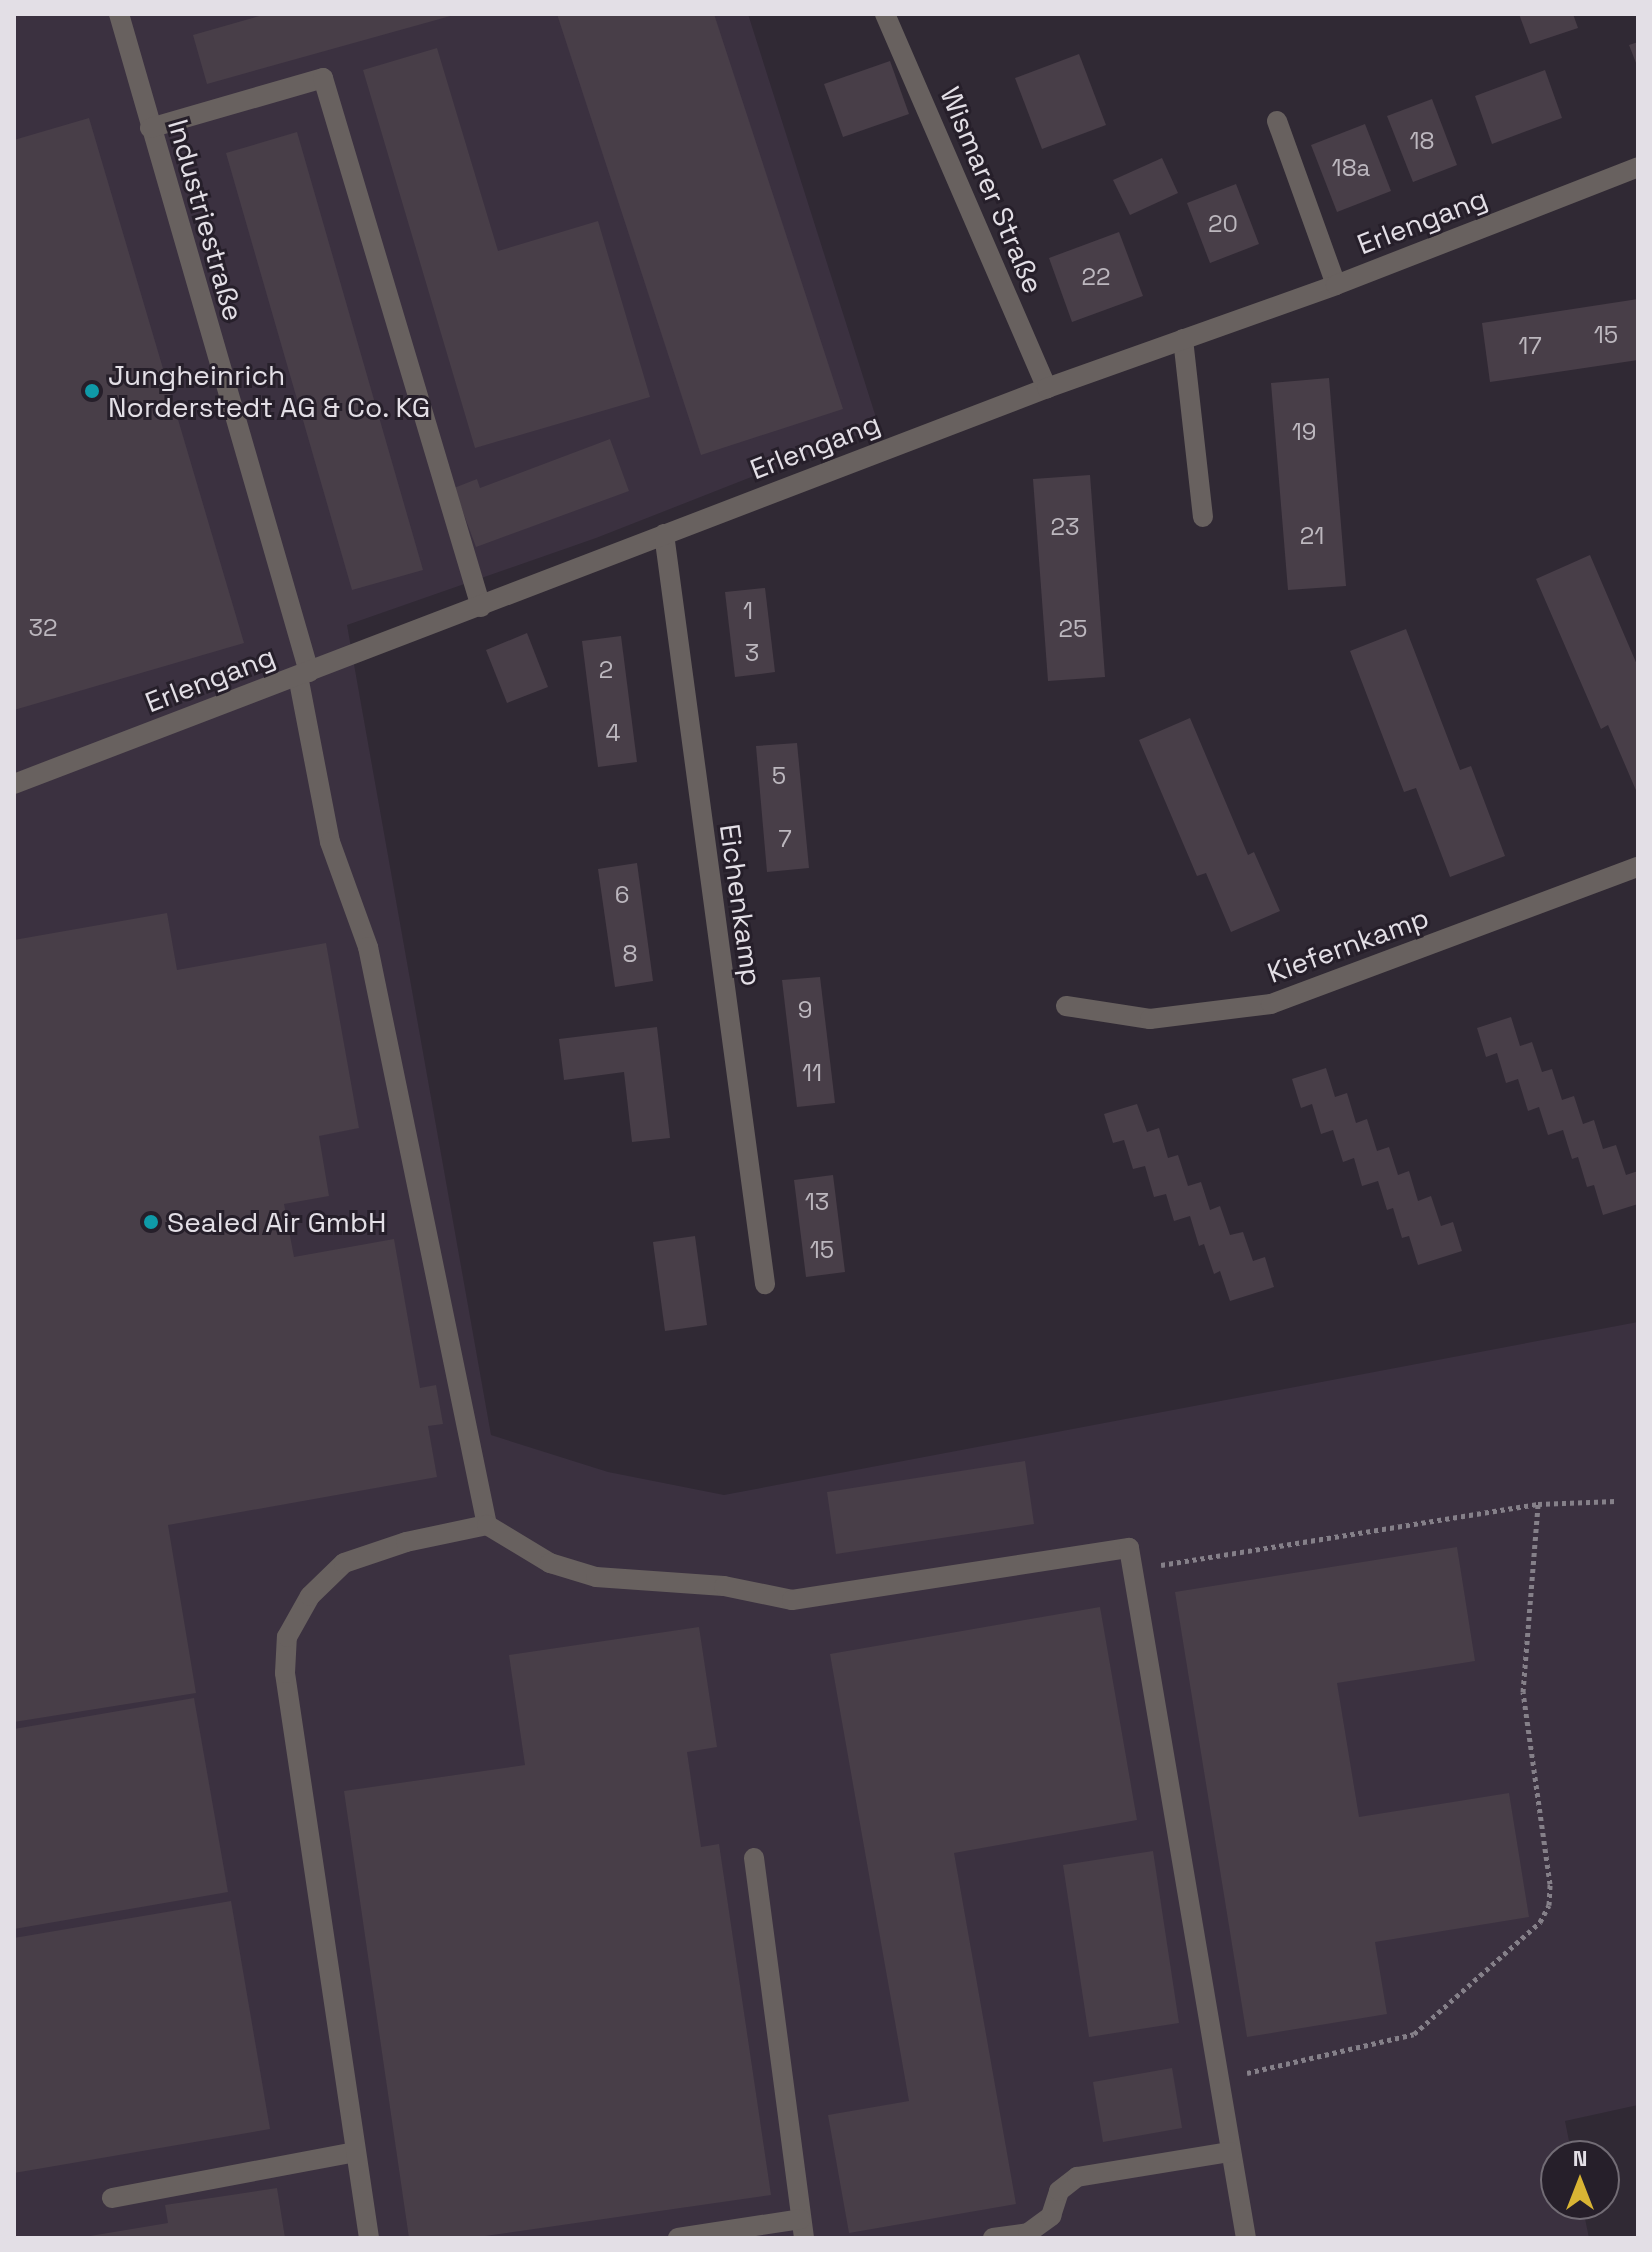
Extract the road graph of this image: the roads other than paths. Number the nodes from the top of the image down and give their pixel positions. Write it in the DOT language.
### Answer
graph roads {
  1 [pos="119,14"];
  2 [pos="885,14"];
  3 [pos="1277,121"];
  4 [pos="150,128"];
  5 [pos="1638,167"];
  6 [pos="1336,285"];
  7 [pos="1183,339"];
  8 [pos="1047,388"];
  9 [pos="1203,517"];
  10 [pos="664,534"];
  11 [pos="481,607"];
  12 [pos="303,674"];
  13 [pos="14,784"];
  14 [pos="1638,867"];
  15 [pos="1066,1006"];
  16 [pos="765,1284"];
  17 [pos="487,1525"];
  18 [pos="754,1858"];
  19 [pos="355,2152"];
  20 [pos="1230,2152"];
  21 [pos="112,2198"];
  22 [pos="802,2228"];
  23 [pos="369,2238"];
  24 [pos="678,2238"];
  25 [pos="993,2238"];
  26 [pos="1246,2238"];
  1 -- 4 [label="street, Industriestraße"];
  2 -- 8 [label="street, Wismarer Straße"];
  3 -- 6 [label="street"];
  4 -- 11 [label="street"];
  4 -- 12 [label="street, Industriestraße"];
  5 -- 6 [label="street, Erlengang"];
  6 -- 7 [label="street, Erlengang"];
  7 -- 8 [label="street, Erlengang"];
  7 -- 9 [label="street"];
  8 -- 10 [label="street, Erlengang"];
  10 -- 11 [label="street, Erlengang"];
  10 -- 16 [label="street, Eichenkamp"];
  11 -- 12 [label="street, Erlengang"];
  12 -- 13 [label="street, Erlengang"];
  12 -- 17 [label="street, Industriestraße"];
  14 -- 15 [label="street, Kiefernkamp"];
  17 -- 19 [label="street"];
  17 -- 20 [label="street"];
  18 -- 22 [label="street"];
  19 -- 21 [label="street"];
  19 -- 23 [label="street"];
  20 -- 25 [label="street"];
  20 -- 26 [label="street"];
  22 -- 24 [label="street"];
}
